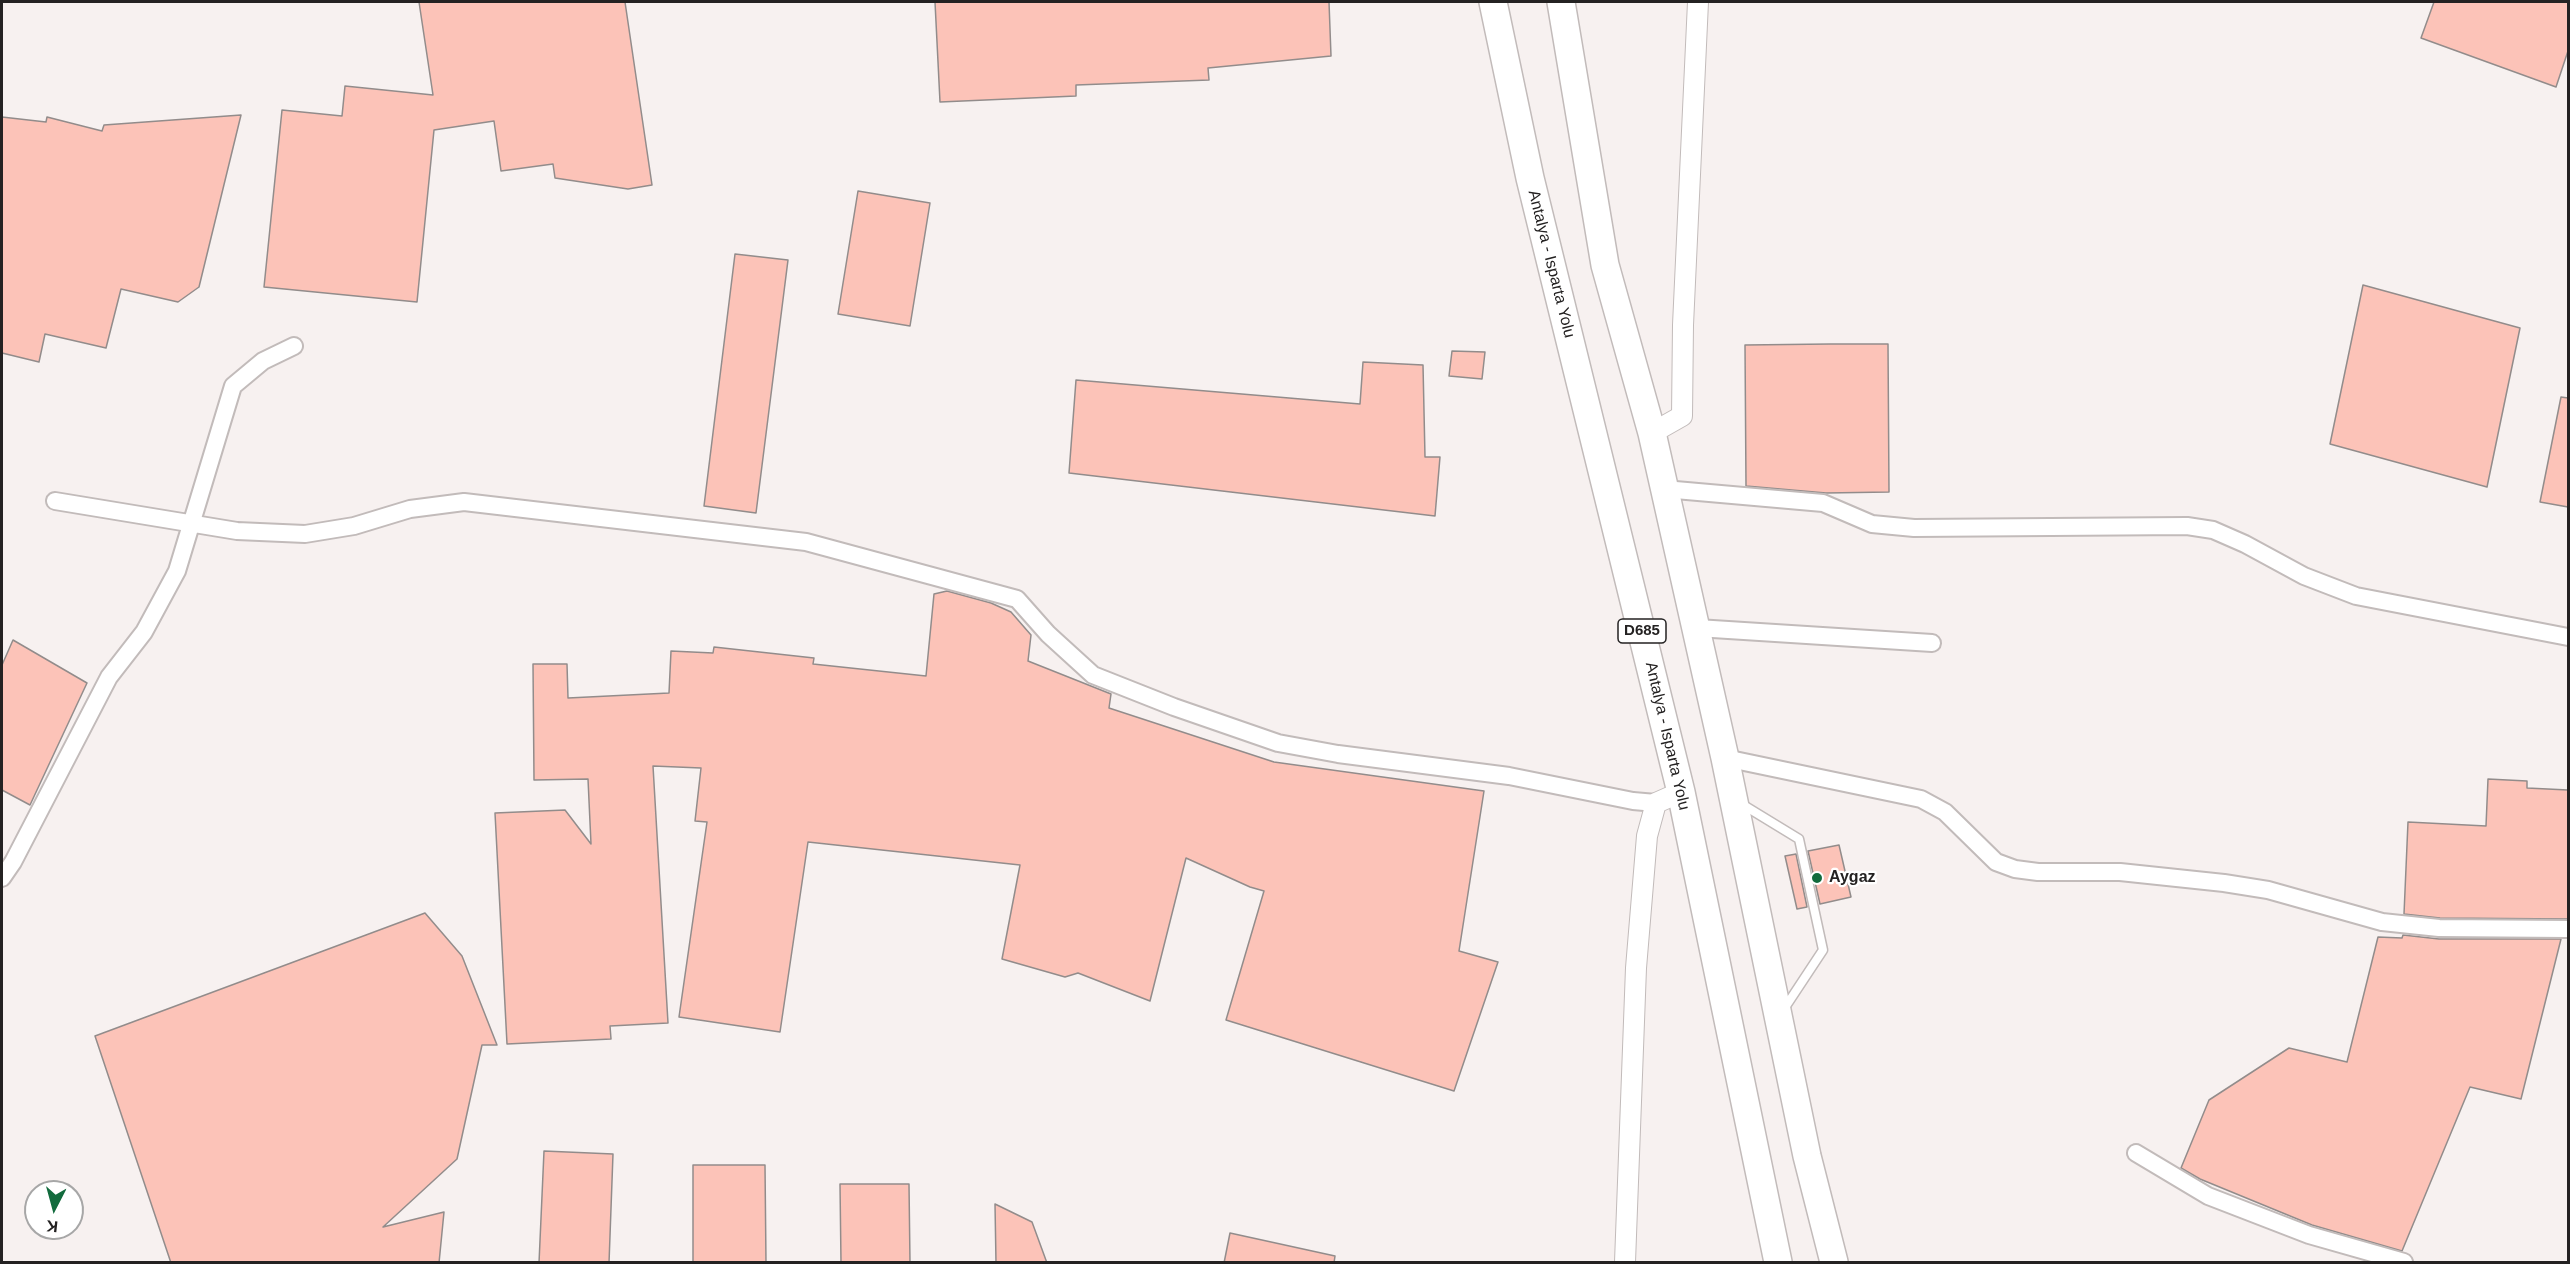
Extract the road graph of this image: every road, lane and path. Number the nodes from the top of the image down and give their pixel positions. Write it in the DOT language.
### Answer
graph roads {
  1 [pos="1493,2"];
  2 [pos="1561,2"];
  3 [pos="1698,2"];
  4 [pos="294,346"];
  5 [pos="1652,433"];
  6 [pos="1664,489"];
  7 [pos="55,501"];
  8 [pos="193,524"];
  9 [pos="1697,628"];
  10 [pos="2568,637"];
  11 [pos="1932,643"];
  12 [pos="1725,758"];
  13 [pos="1682,792"];
  14 [pos="1733,799"];
  15 [pos="1656,802"];
  16 [pos="2,878"];
  17 [pos="2568,929"];
  18 [pos="1778,1017"];
  19 [pos="2136,1153"];
  20 [pos="1625,1263"];
  21 [pos="1778,1263"];
  22 [pos="1834,1263"];
  23 [pos="2404,1263"];
  1 -- 13 [label="highway, Antalya - Isparta Yolu / D685"];
  2 -- 5 [label="highway"];
  3 -- 5 [label="street"];
  4 -- 8 [label="street"];
  5 -- 6 [label="highway"];
  6 -- 9 [label="highway"];
  6 -- 10 [label="street"];
  7 -- 8 [label="street"];
  8 -- 15 [label="street"];
  8 -- 16 [label="street"];
  9 -- 11 [label="street"];
  9 -- 12 [label="highway"];
  12 -- 14 [label="highway"];
  12 -- 17 [label="street"];
  13 -- 15 [label="street"];
  13 -- 21 [label="highway, Antalya - Isparta Yolu / D685"];
  14 -- 18 [label="highway"];
  14 -- 18 [label="lane"];
  15 -- 20 [label="street"];
  18 -- 22 [label="highway"];
  19 -- 23 [label="street"];
}
